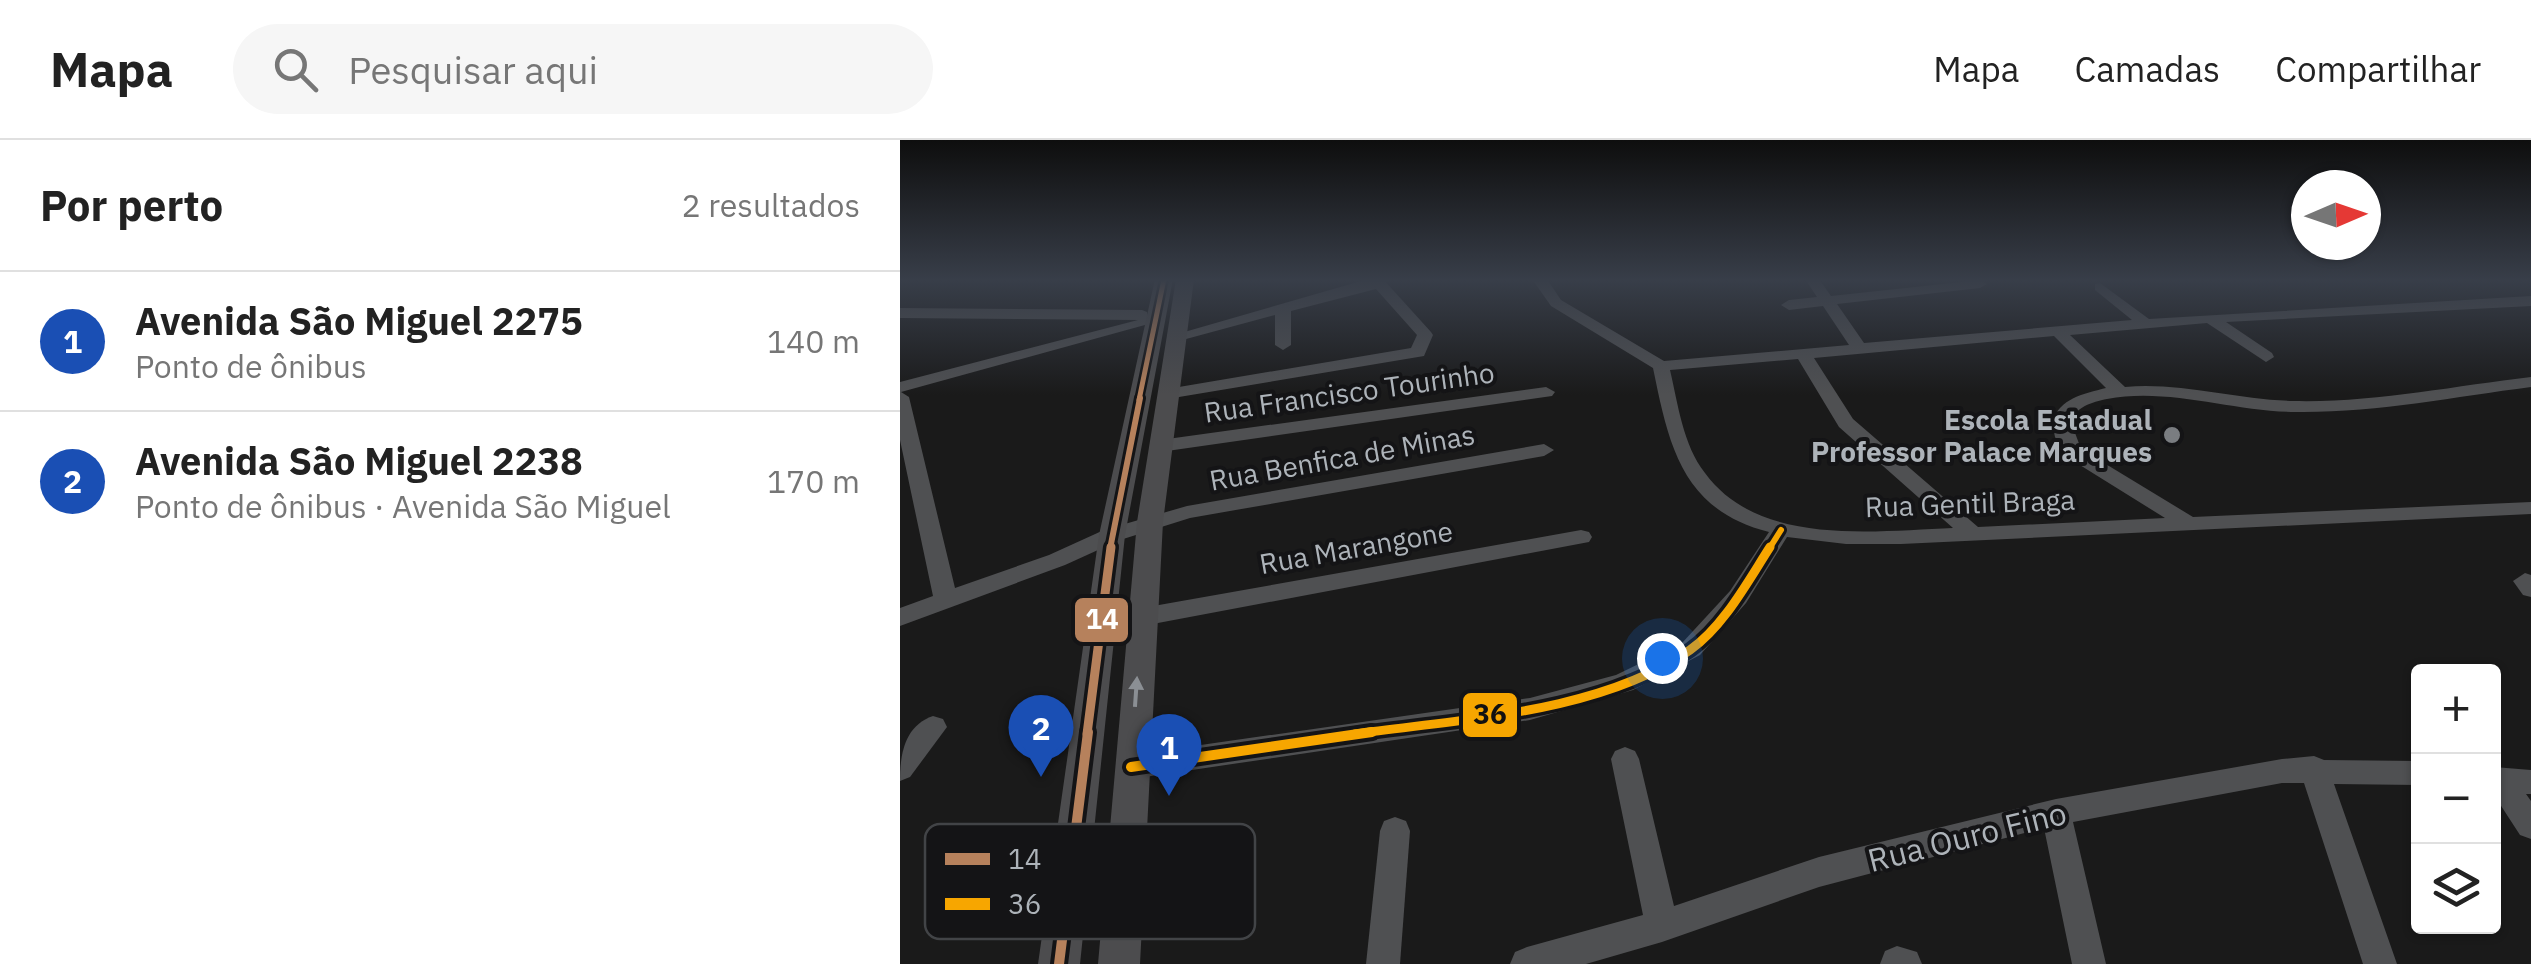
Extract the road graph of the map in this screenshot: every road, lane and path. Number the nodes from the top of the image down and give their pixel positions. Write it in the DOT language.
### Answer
graph roads {
  1 [pos="940,317"];
  2 [pos="1026,317"];
  3 [pos="1162,317"];
  4 [pos="1165,317"];
  5 [pos="1212,317"];
  6 [pos="1284,317"];
  7 [pos="1409,317"];
  8 [pos="1579,317"];
  9 [pos="1840,317"];
  10 [pos="2138,317"];
  11 [pos="2220,317"];
  12 [pos="2210,318"];
  13 [pos="2145,323"];
  14 [pos="1162,324"];
  15 [pos="900,327"];
  16 [pos="2056,330"];
  17 [pos="1283,345"];
  18 [pos="1860,349"];
  19 [pos="1803,354"];
  20 [pos="2266,356"];
  21 [pos="1660,366"];
  22 [pos="2531,382"];
  23 [pos="900,387"];
  24 [pos="1546,392"];
  25 [pos="2122,392"];
  26 [pos="1167,394"];
  27 [pos="900,397"];
  28 [pos="1160,446"];
  29 [pos="1544,450"];
  30 [pos="2531,508"];
  31 [pos="1150,522"];
  32 [pos="2194,526"];
  33 [pos="1781,530"];
  34 [pos="1973,534"];
  35 [pos="1112,535"];
  36 [pos="1581,537"];
  37 [pos="946,601"];
  38 [pos="900,617"];
  39 [pos="1142,617"];
  40 [pos="933,727"];
  41 [pos="1626,759"];
  42 [pos="1131,767"];
  43 [pos="2314,768"];
  44 [pos="900,770"];
  45 [pos="2411,772"];
  46 [pos="2501,779"];
  47 [pos="2531,782"];
  48 [pos="2501,786"];
  49 [pos="2056,812"];
  50 [pos="1076,824"];
  51 [pos="1128,824"];
  52 [pos="2531,826"];
  53 [pos="1395,831"];
  54 [pos="1662,926"];
  55 [pos="1062,939"];
  56 [pos="1121,939"];
  57 [pos="1897,963"];
  58 [pos="1059,964"];
  59 [pos="1119,964"];
  60 [pos="1383,964"];
  61 [pos="1527,964"];
  62 [pos="1905,964"];
  63 [pos="2089,964"];
  64 [pos="2380,964"];
  1 -- 15 [label="street"];
  2 -- 14 [label="street"];
  3 -- 14 [label="main road"];
  4 -- 14 [label="main road"];
  5 -- 14 [label="street"];
  6 -- 17 [label="street"];
  7 -- 26 [label="street"];
  8 -- 21 [label="street"];
  9 -- 18 [label="street"];
  10 -- 13 [label="street"];
  11 -- 12 [label="street"];
  12 -- 13 [label="street"];
  12 -- 20 [label="street"];
  13 -- 16 [label="street"];
  14 -- 23 [label="street"];
  14 -- 26 [label="main road"];
  14 -- 35 [label="main road"];
  16 -- 18 [label="street"];
  16 -- 25 [label="street"];
  18 -- 19 [label="street"];
  19 -- 21 [label="street"];
  19 -- 34 [label="street"];
  21 -- 33 [label="street, Rua Gentil Braga"];
  22 -- 25 [label="street"];
  24 -- 28 [label="street, Rua Francisco Tourinho"];
  25 -- 32 [label="street"];
  26 -- 28 [label="main road"];
  27 -- 37 [label="street"];
  28 -- 31 [label="main road"];
  29 -- 31 [label="street, Rua Benfica de Minas"];
  30 -- 32 [label="street, Rua Gentil Braga"];
  31 -- 35 [label="street, Rua Benfica de Minas"];
  31 -- 39 [label="main road"];
  32 -- 34 [label="street, Rua Gentil Braga"];
  33 -- 34 [label="street, Rua Gentil Braga"];
  33 -- 42 [label="street"];
  35 -- 37 [label="street, Rua Benfica de Minas"];
  35 -- 50 [label="main road"];
  36 -- 39 [label="street, Rua Marangone"];
  37 -- 38 [label="street, Rua Benfica de Minas"];
  42 -- 39 [label="main road, one-way"];
  40 -- 44 [label="street"];
  41 -- 54 [label="street"];
  42 -- 51 [label="main road"];
  43 -- 45 [label="street, Rua Ouro Fino"];
  43 -- 49 [label="street, Rua Ouro Fino"];
  43 -- 64 [label="street"];
  46 -- 47 [label="street"];
  48 -- 52 [label="street"];
  49 -- 54 [label="street, Rua Ouro Fino"];
  49 -- 63 [label="street"];
  53 -- 60 [label="street"];
  54 -- 61 [label="street, Rua Ouro Fino"];
  55 -- 58 [label="main road"];
  56 -- 59 [label="main road"];
  57 -- 62 [label="street"];
}
